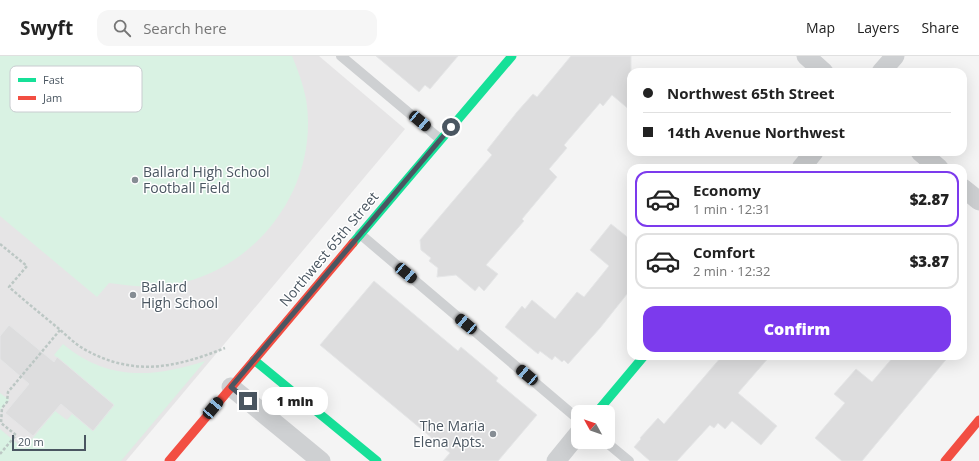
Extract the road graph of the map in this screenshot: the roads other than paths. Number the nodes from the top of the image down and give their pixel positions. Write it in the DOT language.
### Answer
graph roads {
  1 [pos="341,56"];
  2 [pos="512,56"];
  3 [pos="806,56"];
  4 [pos="895,56"];
  5 [pos="820,68"];
  6 [pos="884,68"];
  7 [pos="440,139"];
  8 [pos="811,156"];
  9 [pos="925,156"];
  10 [pos="804,164"];
  11 [pos="934,164"];
  12 [pos="967,191"];
  13 [pos="979,201"];
  14 [pos="360,234"];
  15 [pos="254,360"];
  16 [pos="641,360"];
  17 [pos="231,387"];
  18 [pos="603,405"];
  19 [pos="571,413"];
  20 [pos="979,420"];
  21 [pos="571,443"];
  22 [pos="614,449"];
  23 [pos="169,461"];
  24 [pos="321,461"];
  25 [pos="378,461"];
  26 [pos="556,461"];
  27 [pos="629,461"];
  28 [pos="945,461"];
  1 -- 7 [label="lane"];
  2 -- 7 [label="street, Northwest 65th Street"];
  3 -- 5 [label="street"];
  4 -- 6 [label="street"];
  7 -- 14 [label="street, Northwest 65th Street"];
  8 -- 10 [label="street"];
  9 -- 11 [label="street"];
  12 -- 13 [label="street"];
  14 -- 15 [label="street, Northwest 65th Street"];
  14 -- 19 [label="lane"];
  15 -- 17 [label="street, Northwest 65th Street"];
  15 -- 25 [label="street"];
  16 -- 18 [label="street"];
  17 -- 23 [label="street, Northwest 65th Street"];
  17 -- 24 [label="street"];
  20 -- 28 [label="street"];
  21 -- 26 [label="street"];
  22 -- 27 [label="lane"];
}
